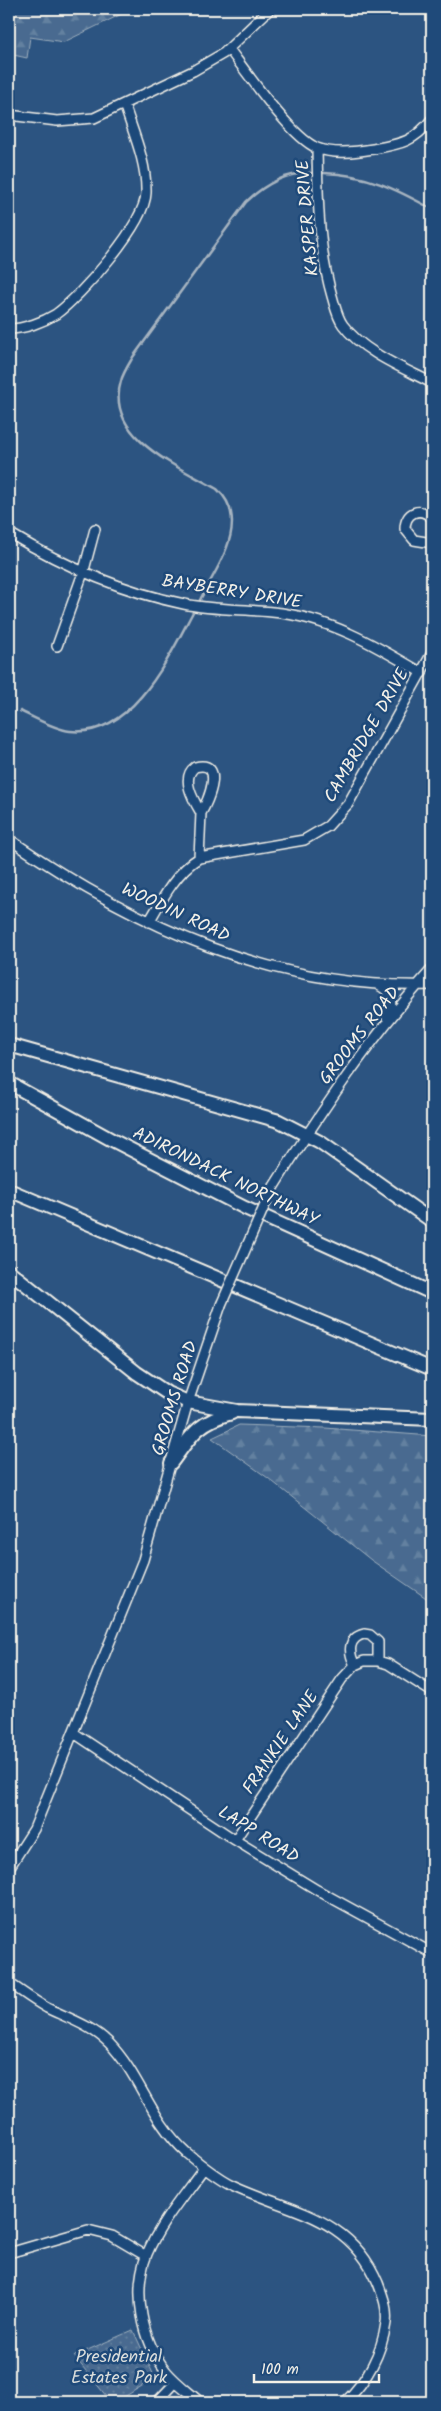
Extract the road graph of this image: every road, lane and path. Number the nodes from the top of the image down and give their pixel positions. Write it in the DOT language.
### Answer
graph roads {
  1 [pos="270,9"];
  2 [pos="229,49"];
  3 [pos="124,104"];
  4 [pos="9,115"];
  5 [pos="432,119"];
  6 [pos="317,148"];
  7 [pos="9,329"];
  8 [pos="432,383"];
  9 [pos="432,518"];
  10 [pos="95,529"];
  11 [pos="9,533"];
  12 [pos="432,543"];
  13 [pos="84,570"];
  14 [pos="57,646"];
  15 [pos="432,653"];
  16 [pos="422,673"];
  17 [pos="201,813"];
  18 [pos="9,839"];
  19 [pos="199,858"];
  20 [pos="149,922"];
  21 [pos="432,970"];
  22 [pos="373,984"];
  23 [pos="418,985"];
  24 [pos="432,985"];
  25 [pos="385,1024"];
  26 [pos="9,1045"];
  27 [pos="9,1083"];
  28 [pos="307,1134"];
  29 [pos="9,1190"];
  30 [pos="432,1221"];
  31 [pos="9,1271"];
  32 [pos="432,1293"];
  33 [pos="432,1368"];
  34 [pos="188,1402"];
  35 [pos="237,1411"];
  36 [pos="432,1419"];
  37 [pos="171,1463"];
  38 [pos="378,1661"];
  39 [pos="355,1665"];
  40 [pos="432,1692"];
  41 [pos="74,1733"];
  42 [pos="235,1840"];
  43 [pos="9,1868"];
  44 [pos="432,1953"];
  45 [pos="9,1983"];
  46 [pos="204,2167"];
  47 [pos="9,2254"];
  48 [pos="146,2256"];
  49 [pos="176,2382"];
  50 [pos="157,2402"];
  51 [pos="200,2402"];
  52 [pos="345,2402"];
  1 -- 2 [label="street"];
  2 -- 3 [label="street"];
  2 -- 6 [label="street"];
  3 -- 4 [label="street"];
  3 -- 7 [label="street"];
  5 -- 6 [label="street"];
  6 -- 8 [label="street, KASPER DRIVE"];
  9 -- 12 [label="street"];
  10 -- 13 [label="street"];
  11 -- 13 [label="street, BAYBERRY DRIVE"];
  13 -- 14 [label="street"];
  13 -- 16 [label="street, BAYBERRY DRIVE"];
  15 -- 16 [label="street, CAMBRIDGE DRIVE"];
  16 -- 19 [label="street, CAMBRIDGE DRIVE"];
  17 -- 17 [label="street"];
  17 -- 19 [label="street"];
  18 -- 20 [label="street, WOODIN ROAD"];
  19 -- 20 [label="street"];
  20 -- 22 [label="street, WOODIN ROAD"];
  21 -- 23 [label="street, GROOMS ROAD"];
  22 -- 23 [label="street, WOODIN ROAD"];
  22 -- 25 [label="street"];
  23 -- 24 [label="street, WOODIN ROAD"];
  23 -- 25 [label="street, GROOMS ROAD"];
  25 -- 28 [label="street, GROOMS ROAD"];
  26 -- 28 [label="highway"];
  27 -- 32 [label="highway, ADIRONDACK NORTHWAY"];
  28 -- 30 [label="highway"];
  28 -- 34 [label="street, GROOMS ROAD, bridge"];
  29 -- 33 [label="highway"];
  31 -- 34 [label="highway"];
  34 -- 35 [label="highway"];
  34 -- 37 [label="street, GROOMS ROAD"];
  35 -- 36 [label="highway"];
  35 -- 37 [label="highway"];
  37 -- 41 [label="street, GROOMS ROAD"];
  38 -- 39 [label="street"];
  38 -- 39 [label="street"];
  38 -- 40 [label="street"];
  39 -- 42 [label="street, FRANKIE LANE"];
  41 -- 42 [label="street, LAPP ROAD"];
  41 -- 43 [label="street, GROOMS ROAD"];
  42 -- 44 [label="street, LAPP ROAD"];
  45 -- 46 [label="street"];
  46 -- 48 [label="street"];
  46 -- 52 [label="street"];
  47 -- 48 [label="street"];
  48 -- 49 [label="street"];
  49 -- 50 [label="street"];
  49 -- 51 [label="street"];
}
